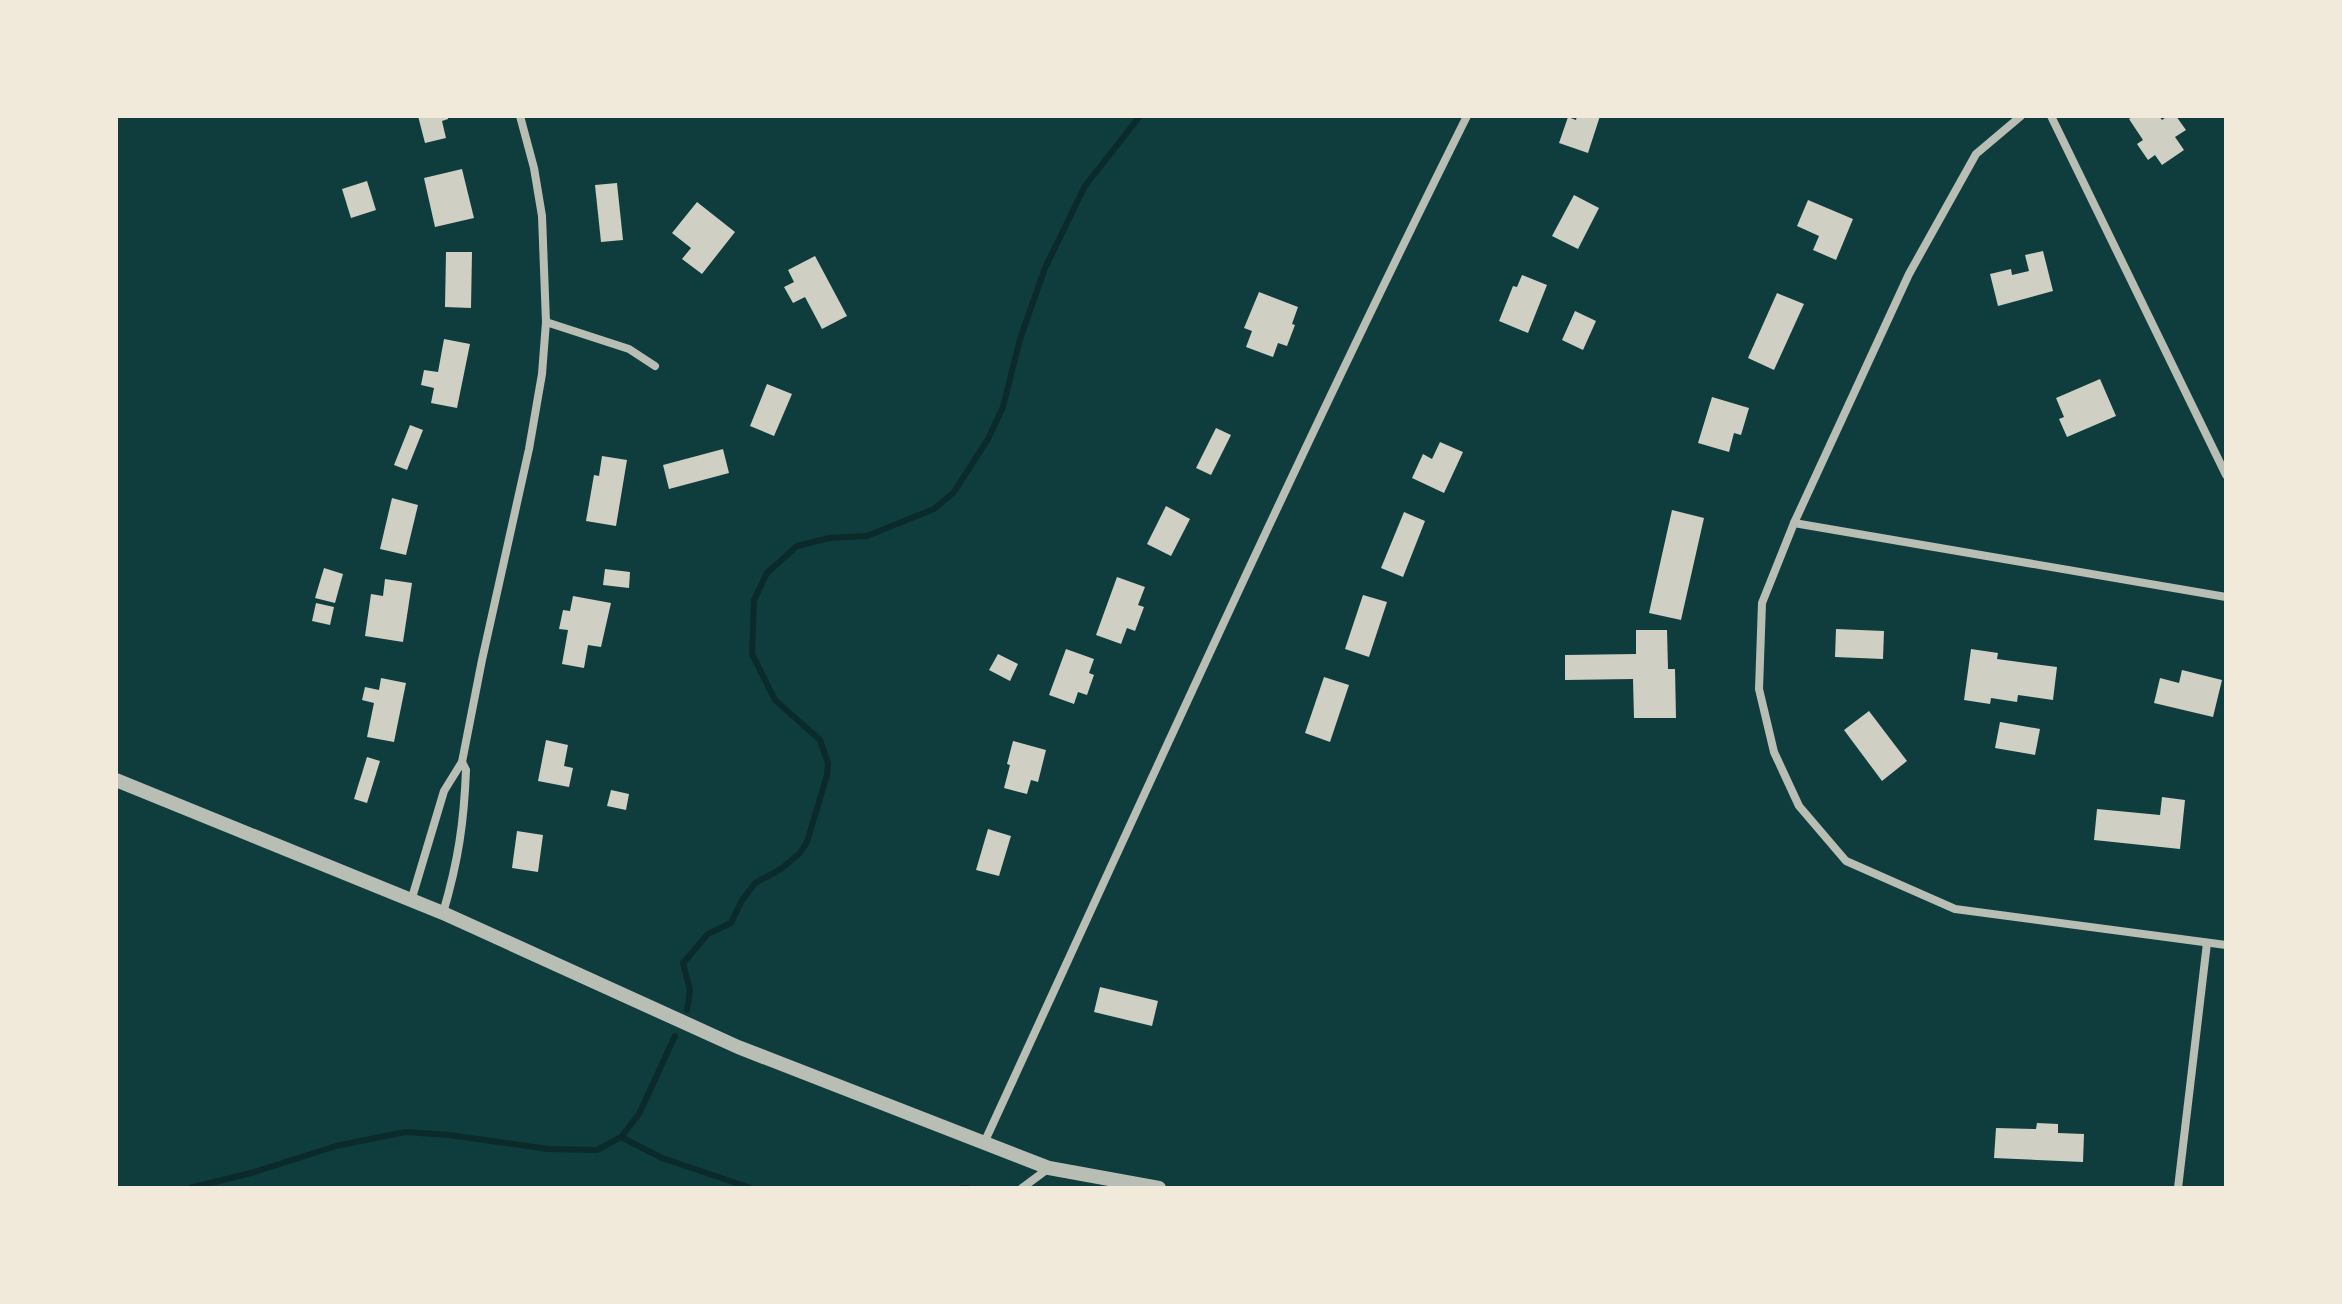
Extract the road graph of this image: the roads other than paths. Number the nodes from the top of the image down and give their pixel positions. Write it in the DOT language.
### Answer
graph roads {
  1 [pos="520,116"];
  2 [pos="1467,116"];
  3 [pos="2021,116"];
  4 [pos="2051,116"];
  5 [pos="546,322"];
  6 [pos="655,366"];
  7 [pos="2226,475"];
  8 [pos="1794,523"];
  9 [pos="2226,597"];
  10 [pos="462,762"];
  11 [pos="116,780"];
  12 [pos="411,901"];
  13 [pos="443,913"];
  14 [pos="2207,943"];
  15 [pos="2226,945"];
  16 [pos="984,1143"];
  17 [pos="1049,1168"];
  18 [pos="1022,1188"];
  19 [pos="1159,1188"];
  20 [pos="2178,1188"];
  1 -- 5 [label="street"];
  2 -- 16 [label="street"];
  3 -- 8 [label="street"];
  4 -- 7 [label="street"];
  5 -- 6 [label="street"];
  5 -- 10 [label="street"];
  8 -- 9 [label="street"];
  8 -- 14 [label="street"];
  10 -- 12 [label="street"];
  10 -- 13 [label="street"];
  11 -- 12 [label="street"];
  12 -- 13 [label="street"];
  13 -- 16 [label="street"];
  14 -- 15 [label="street"];
  14 -- 20 [label="street"];
  16 -- 17 [label="street"];
  17 -- 18 [label="street"];
  17 -- 19 [label="street"];
}
